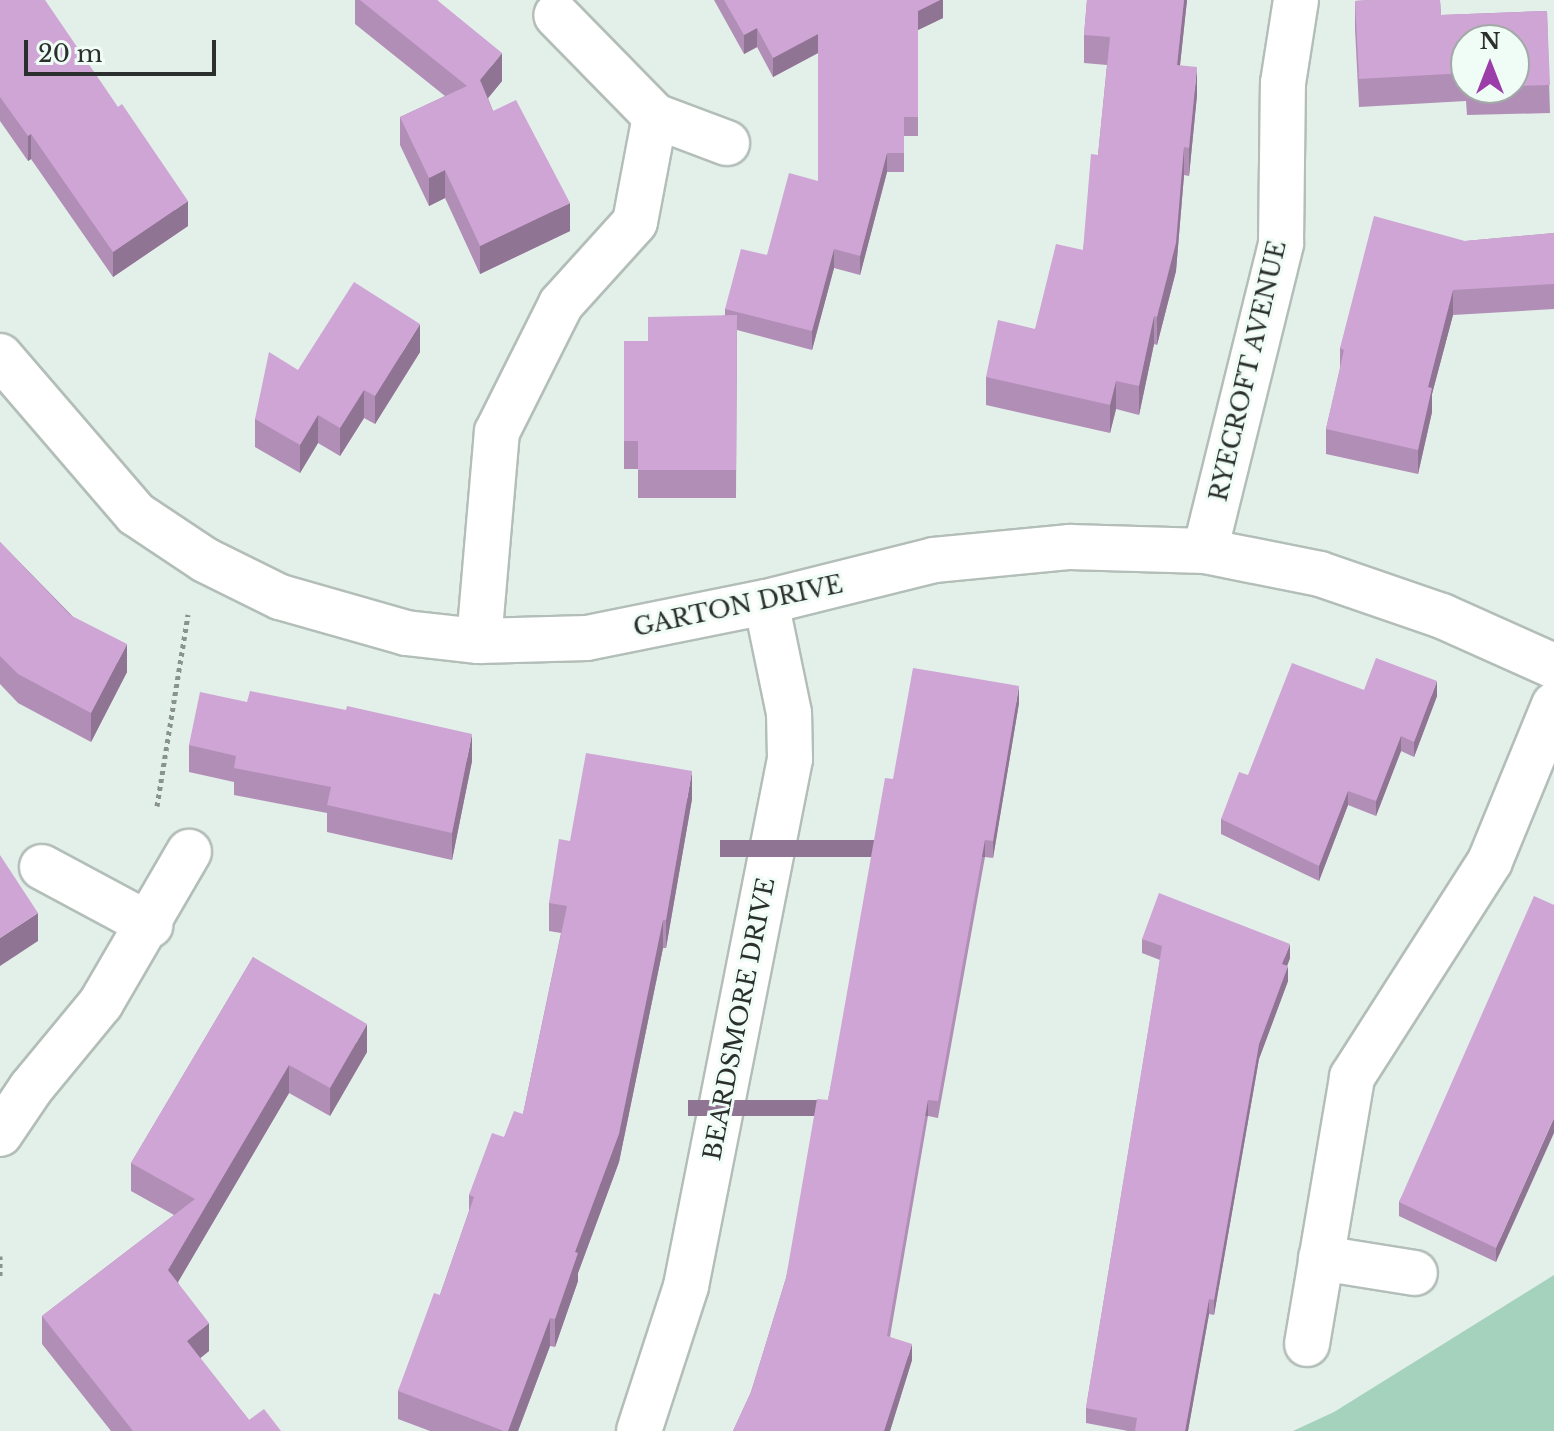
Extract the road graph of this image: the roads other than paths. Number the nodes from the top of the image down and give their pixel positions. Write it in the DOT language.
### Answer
graph roads {
  1 [pos="1296,0"];
  2 [pos="556,15"];
  3 [pos="655,116"];
  4 [pos="727,143"];
  5 [pos="0,356"];
  6 [pos="1205,551"];
  7 [pos="766,602"];
  8 [pos="479,641"];
  9 [pos="1554,666"];
  10 [pos="1554,705"];
  11 [pos="189,852"];
  12 [pos="42,867"];
  13 [pos="150,925"];
  14 [pos="0,1134"];
  15 [pos="1321,1258"];
  16 [pos="1415,1273"];
  17 [pos="1307,1344"];
  18 [pos="639,1431"];
  1 -- 6 [label="street, RYECROFT AVENUE"];
  2 -- 3 [label="street"];
  3 -- 4 [label="street"];
  3 -- 8 [label="street"];
  5 -- 8 [label="street, GARTON DRIVE"];
  6 -- 7 [label="street, GARTON DRIVE"];
  6 -- 9 [label="street, GARTON DRIVE"];
  7 -- 8 [label="street, GARTON DRIVE"];
  7 -- 18 [label="street, BEARDSMORE DRIVE"];
  10 -- 15 [label="street"];
  11 -- 13 [label="street"];
  12 -- 13 [label="street"];
  13 -- 14 [label="street"];
  15 -- 16 [label="street"];
  15 -- 17 [label="street"];
}
